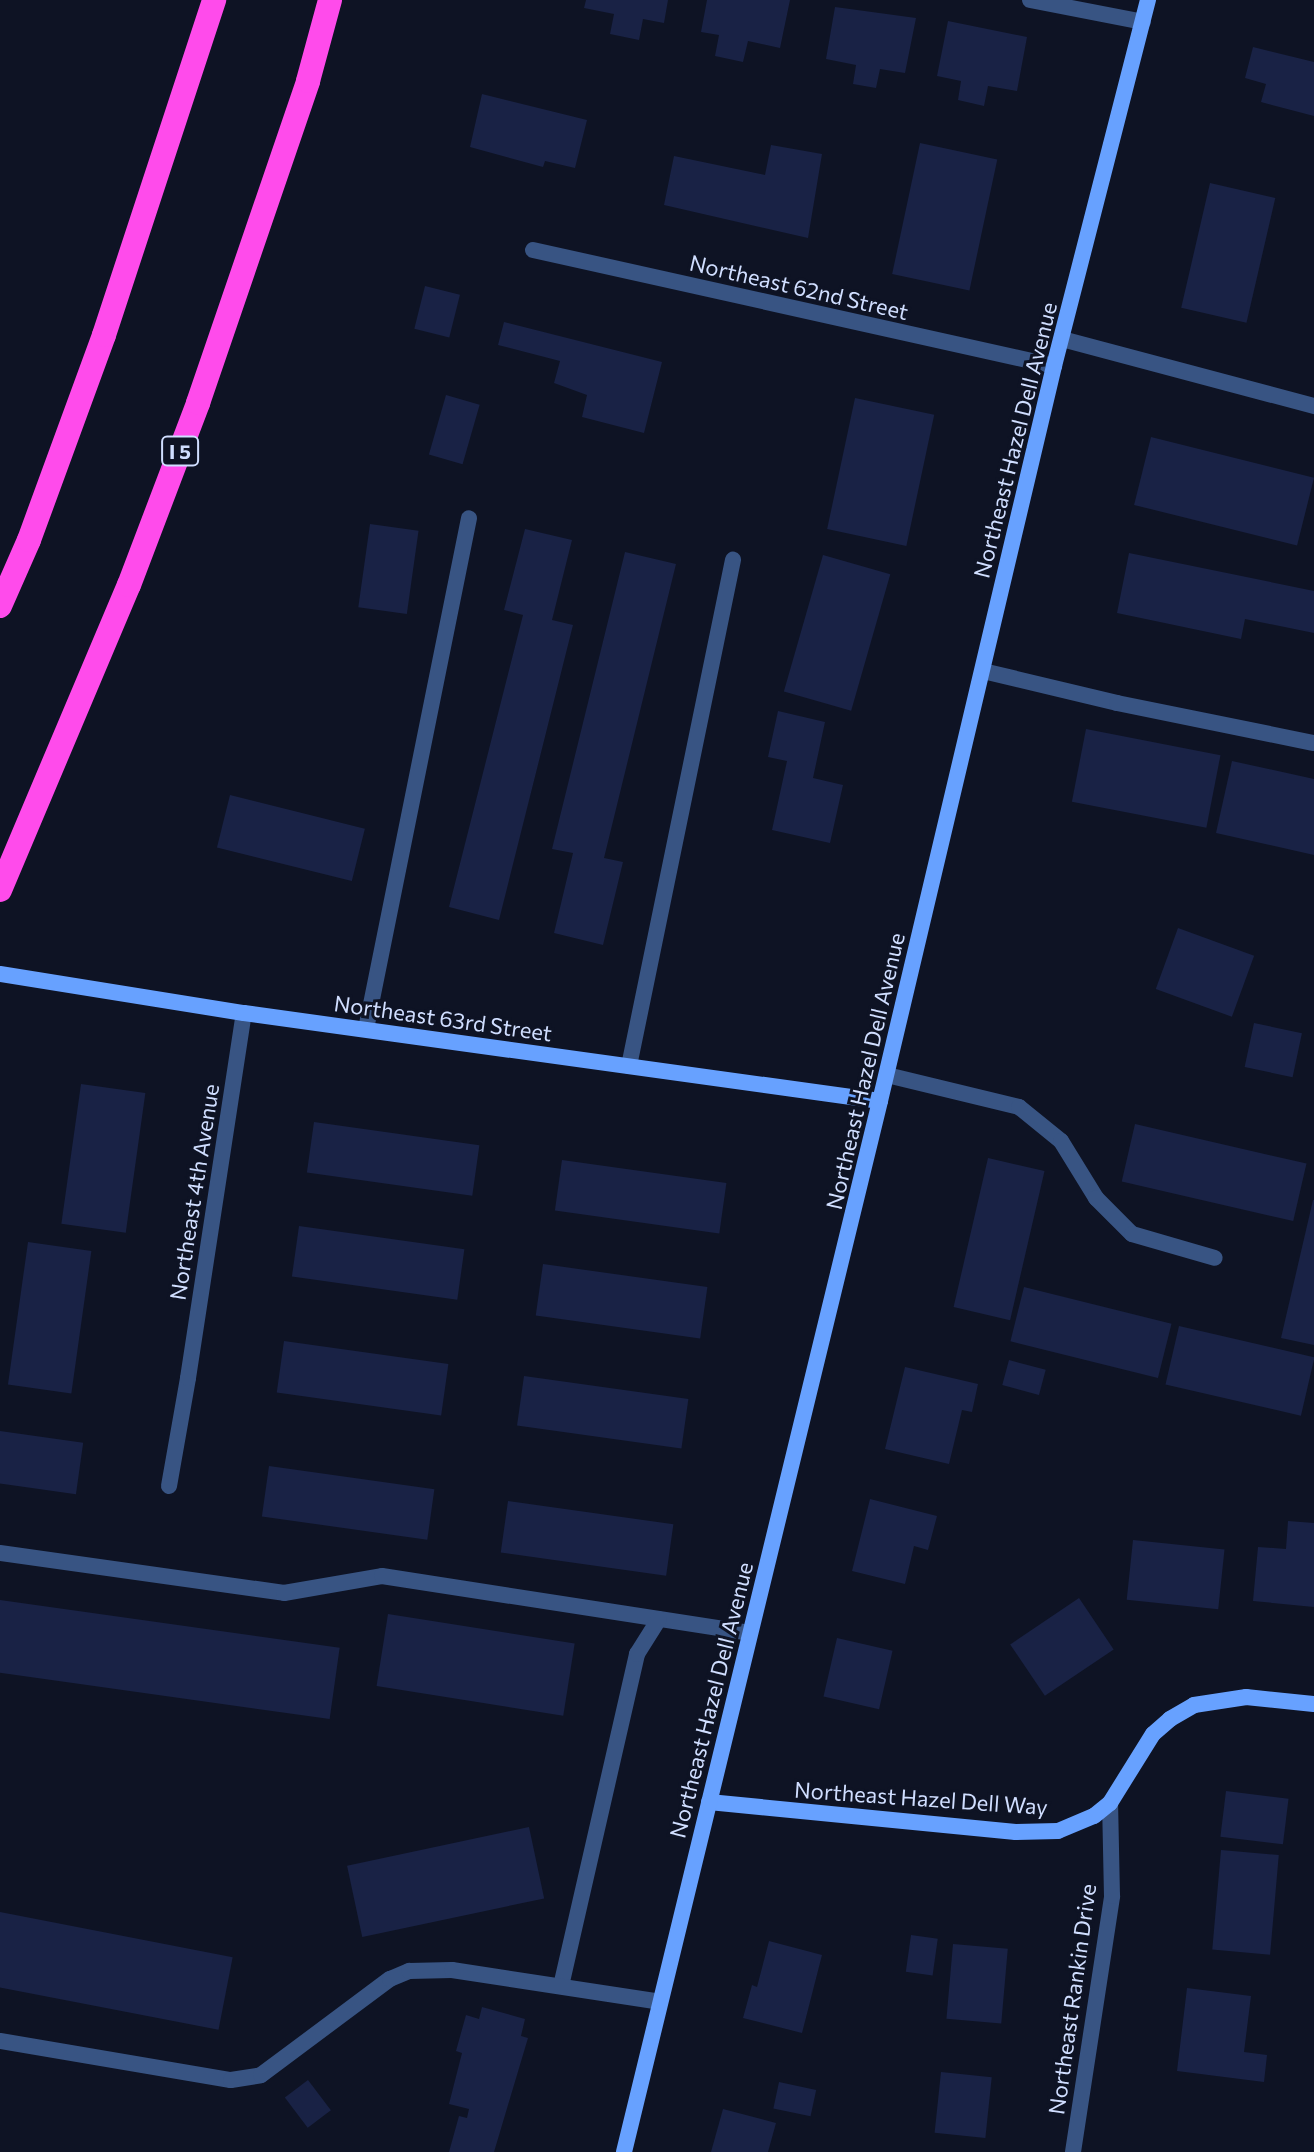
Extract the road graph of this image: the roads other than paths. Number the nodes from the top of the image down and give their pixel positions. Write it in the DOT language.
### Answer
graph roads {
  1 [pos="214,0"];
  2 [pos="330,0"];
  3 [pos="1030,0"];
  4 [pos="1148,0"];
  5 [pos="1143,22"];
  6 [pos="533,250"];
  7 [pos="1062,339"];
  8 [pos="1054,366"];
  9 [pos="1314,406"];
  10 [pos="469,518"];
  11 [pos="733,560"];
  12 [pos="0,606"];
  13 [pos="983,671"];
  14 [pos="1314,743"];
  15 [pos="0,890"];
  16 [pos="0,974"];
  17 [pos="244,1013"];
  18 [pos="366,1029"];
  19 [pos="629,1066"];
  20 [pos="887,1075"];
  21 [pos="880,1101"];
  22 [pos="1215,1258"];
  23 [pos="169,1486"];
  24 [pos="0,1553"];
  25 [pos="659,1619"];
  26 [pos="750,1633"];
  27 [pos="1314,1704"];
  28 [pos="709,1802"];
  29 [pos="1110,1803"];
  30 [pos="561,1986"];
  31 [pos="660,2002"];
  32 [pos="0,2041"];
  33 [pos="624,2152"];
  34 [pos="1073,2152"];
  1 -- 12 [label="highway"];
  2 -- 15 [label="highway, I 5"];
  3 -- 5 [label="street"];
  4 -- 5 [label="main road, Northeast Hazel Dell Avenue"];
  5 -- 7 [label="main road, Northeast Hazel Dell Avenue"];
  6 -- 8 [label="street, Northeast 62nd Street"];
  7 -- 8 [label="main road, Northeast Hazel Dell Avenue"];
  7 -- 9 [label="street"];
  8 -- 13 [label="main road, Northeast Hazel Dell Avenue"];
  10 -- 18 [label="street"];
  11 -- 19 [label="street"];
  13 -- 14 [label="street"];
  13 -- 20 [label="main road, Northeast Hazel Dell Avenue"];
  16 -- 17 [label="main road, Northeast 63rd Street"];
  17 -- 18 [label="main road, Northeast 63rd Street"];
  17 -- 23 [label="street, Northeast 4th Avenue"];
  18 -- 19 [label="main road, Northeast 63rd Street"];
  19 -- 21 [label="main road, Northeast 63rd Street"];
  20 -- 21 [label="main road, Northeast Hazel Dell Avenue"];
  20 -- 22 [label="street"];
  21 -- 26 [label="main road, Northeast Hazel Dell Avenue"];
  24 -- 25 [label="street"];
  25 -- 26 [label="street"];
  25 -- 30 [label="street"];
  26 -- 28 [label="main road, Northeast Hazel Dell Avenue"];
  27 -- 29 [label="main road, Northeast Hazel Dell Way"];
  28 -- 29 [label="main road, Northeast Hazel Dell Way"];
  28 -- 31 [label="main road, Northeast Hazel Dell Avenue"];
  29 -- 34 [label="street, Northeast Rankin Drive"];
  30 -- 31 [label="street"];
  30 -- 32 [label="street"];
  31 -- 33 [label="main road, Northeast Hazel Dell Avenue"];
}
